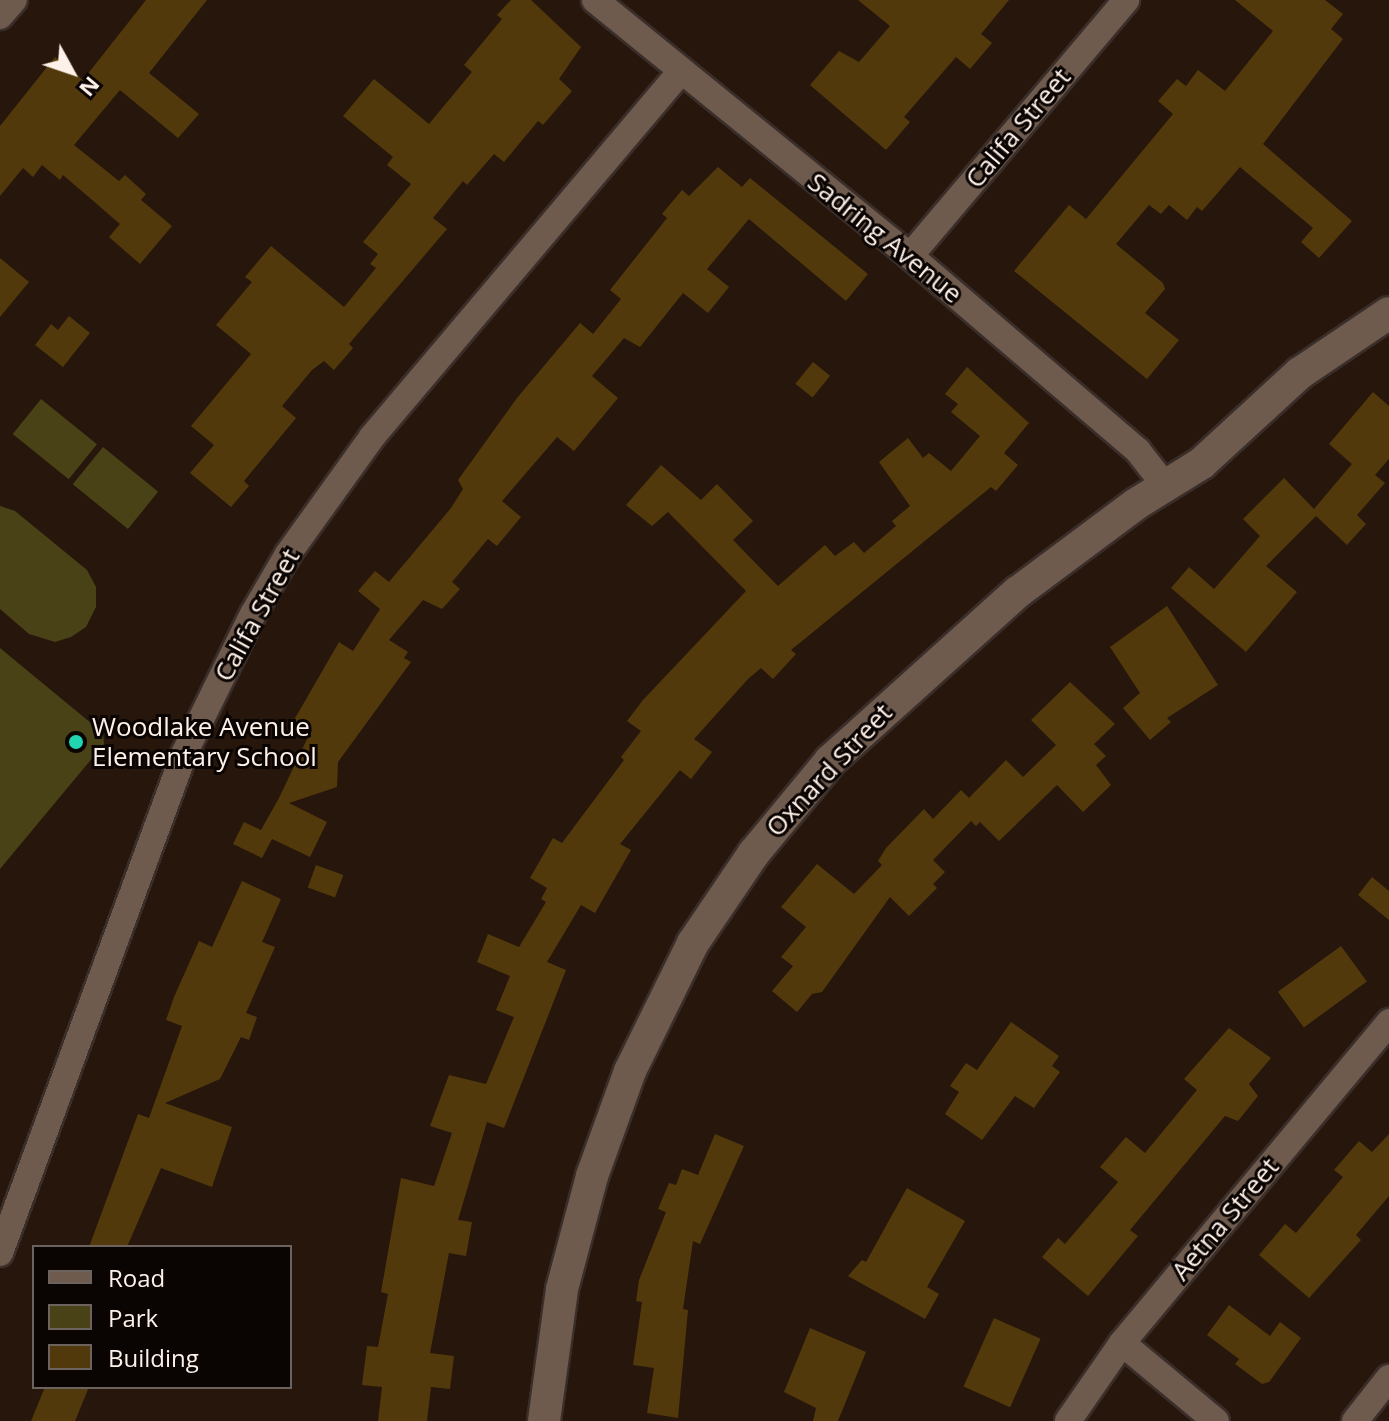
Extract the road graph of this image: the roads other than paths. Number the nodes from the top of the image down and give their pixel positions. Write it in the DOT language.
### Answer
graph roads {
  1 [pos="14,0"];
  2 [pos="595,0"];
  3 [pos="1126,0"];
  4 [pos="0,16"];
  5 [pos="680,72"];
  6 [pos="910,256"];
  7 [pos="1389,313"];
  8 [pos="1166,487"];
  9 [pos="1389,1022"];
  10 [pos="0,1253"];
  11 [pos="1122,1343"];
  12 [pos="1389,1378"];
  13 [pos="544,1421"];
  14 [pos="1068,1421"];
  15 [pos="1216,1421"];
  16 [pos="1355,1421"];
  1 -- 4 [label="street"];
  2 -- 5 [label="street, Sadring Avenue"];
  3 -- 6 [label="street, Califa Street"];
  5 -- 6 [label="street, Sadring Avenue"];
  5 -- 10 [label="street, Califa Street"];
  6 -- 8 [label="street, Sadring Avenue"];
  7 -- 8 [label="street, Oxnard Street"];
  8 -- 13 [label="street, Oxnard Street"];
  9 -- 11 [label="street, Aetna Street"];
  11 -- 14 [label="street, Aetna Street"];
  11 -- 15 [label="street"];
  12 -- 16 [label="street"];
}
